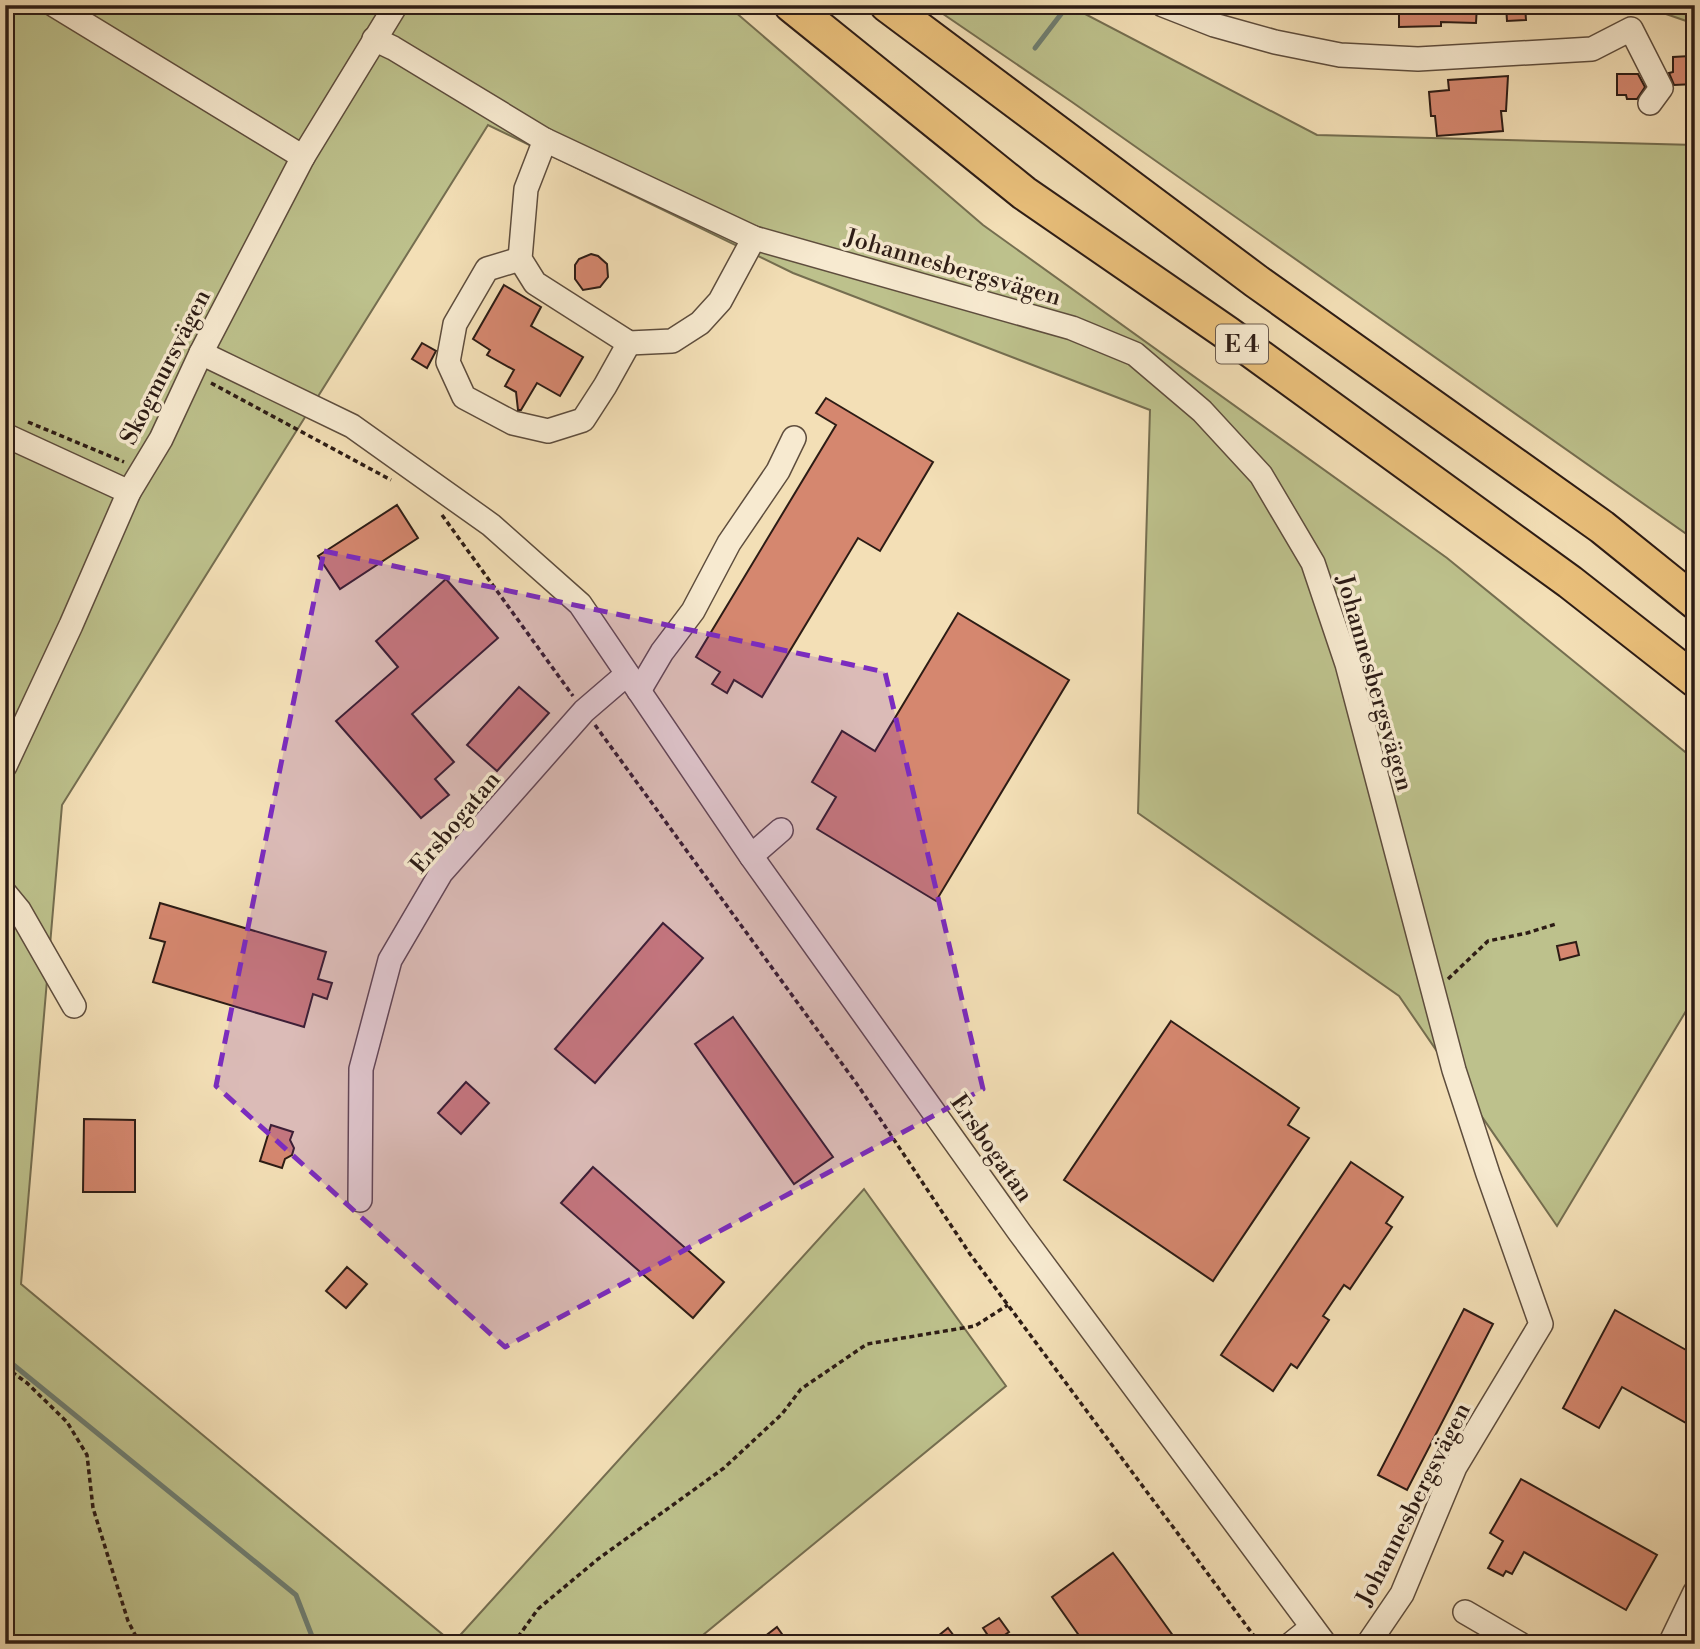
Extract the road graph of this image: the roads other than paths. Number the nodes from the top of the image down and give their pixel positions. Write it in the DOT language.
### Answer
graph roads {
  1 [pos="54,5"];
  2 [pos="397,5"];
  3 [pos="791,5"];
  4 [pos="887,5"];
  5 [pos="1163,5"];
  6 [pos="374,39"];
  7 [pos="1650,103"];
  8 [pos="545,140"];
  9 [pos="303,157"];
  10 [pos="754,238"];
  11 [pos="520,259"];
  12 [pos="629,343"];
  13 [pos="201,353"];
  14 [pos="5,435"];
  15 [pos="794,438"];
  16 [pos="129,492"];
  17 [pos="1602,527"];
  18 [pos="1695,586"];
  19 [pos="1695,603"];
  20 [pos="1695,680"];
  21 [pos="633,682"];
  22 [pos="5,766"];
  23 [pos="781,830"];
  24 [pos="751,856"];
  25 [pos="5,894"];
  26 [pos="74,1006"];
  27 [pos="360,1200"];
  28 [pos="1695,1592"];
  29 [pos="1465,1612"];
  30 [pos="1319,1635"];
  31 [pos="1291,1644"];
  32 [pos="1368,1644"];
  33 [pos="1520,1644"];
  34 [pos="1670,1644"];
  1 -- 9 [label="street"];
  2 -- 6 [label="street, Skogmursvägen"];
  3 -- 20 [label="highway, E 4"];
  4 -- 17 [label="highway, E 4"];
  5 -- 7 [label="street"];
  6 -- 8 [label="street, Johannesbergsvägen"];
  6 -- 9 [label="street, Skogmursvägen"];
  8 -- 10 [label="street, Johannesbergsvägen"];
  8 -- 11 [label="street"];
  9 -- 13 [label="street, Skogmursvägen"];
  10 -- 12 [label="street"];
  10 -- 32 [label="street, Johannesbergsvägen"];
  11 -- 12 [label="street"];
  11 -- 12 [label="street"];
  13 -- 16 [label="street, Skogmursvägen"];
  13 -- 21 [label="street, Ersbogatan"];
  14 -- 16 [label="street"];
  15 -- 21 [label="street"];
  16 -- 22 [label="street, Skogmursvägen"];
  17 -- 18 [label="highway"];
  17 -- 19 [label="highway, E 4"];
  21 -- 24 [label="street, Ersbogatan"];
  21 -- 27 [label="street, Ersbogatan"];
  23 -- 24 [label="street"];
  24 -- 30 [label="street, Ersbogatan"];
  25 -- 26 [label="street"];
  28 -- 34 [label="street"];
  29 -- 33 [label="street"];
  30 -- 31 [label="street"];
}
